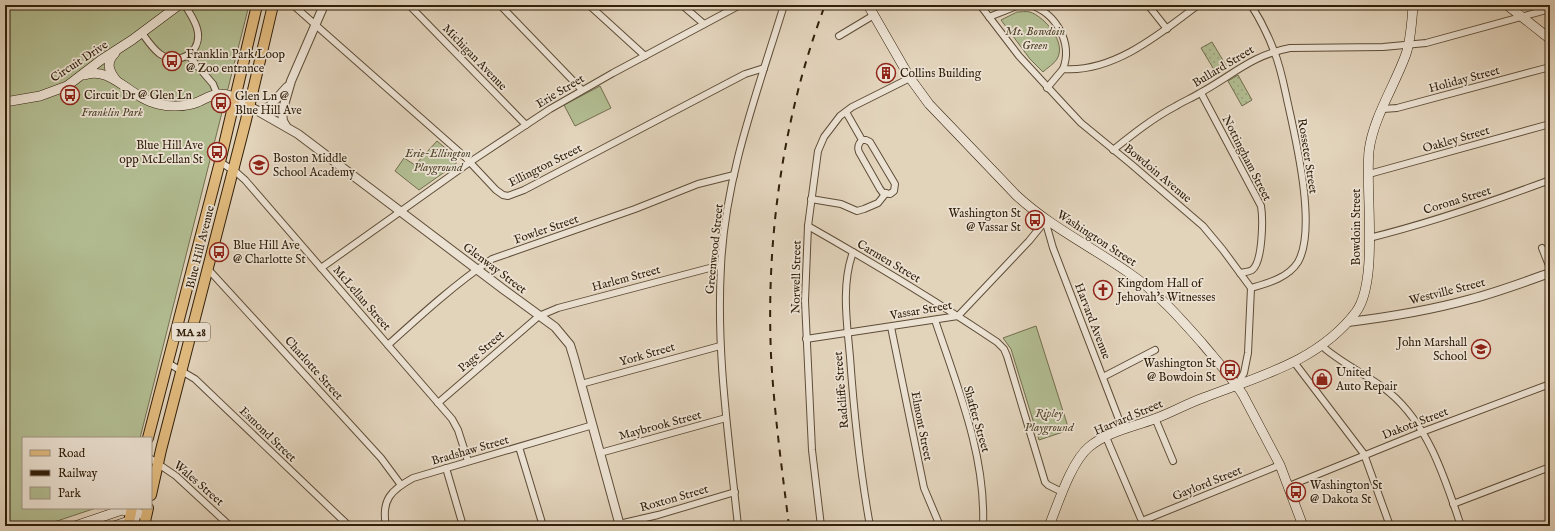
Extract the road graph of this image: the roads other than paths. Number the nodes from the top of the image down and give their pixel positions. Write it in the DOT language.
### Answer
graph roads {
  1 [pos="179,5"];
  2 [pos="185,5"];
  3 [pos="257,5"];
  4 [pos="274,5"];
  5 [pos="293,5"];
  6 [pos="324,5"];
  7 [pos="409,5"];
  8 [pos="500,5"];
  9 [pos="589,5"];
  10 [pos="682,5"];
  11 [pos="740,5"];
  12 [pos="784,5"];
  13 [pos="868,5"];
  14 [pos="980,5"];
  15 [pos="1019,5"];
  16 [pos="1030,5"];
  17 [pos="1148,5"];
  18 [pos="1198,5"];
  19 [pos="1251,5"];
  20 [pos="1413,5"];
  21 [pos="1507,5"];
  22 [pos="1550,9"];
  23 [pos="874,15"];
  24 [pos="1522,16"];
  25 [pos="989,17"];
  26 [pos="704,24"];
  27 [pos="315,25"];
  28 [pos="1166,30"];
  29 [pos="142,33"];
  30 [pos="839,36"];
  31 [pos="1550,39"];
  32 [pos="1408,46"];
  33 [pos="119,49"];
  34 [pos="1274,51"];
  35 [pos="188,55"];
  36 [pos="646,56"];
  37 [pos="1550,67"];
  38 [pos="764,68"];
  39 [pos="1063,69"];
  40 [pos="81,76"];
  41 [pos="910,78"];
  42 [pos="291,81"];
  43 [pos="119,83"];
  44 [pos="1047,88"];
  45 [pos="582,90"];
  46 [pos="1201,93"];
  47 [pos="218,94"];
  48 [pos="235,98"];
  49 [pos="5,102"];
  50 [pos="249,106"];
  51 [pos="1383,109"];
  52 [pos="259,111"];
  53 [pos="846,112"];
  54 [pos="1550,124"];
  55 [pos="526,125"];
  56 [pos="287,126"];
  57 [pos="862,140"];
  58 [pos="1113,150"];
  59 [pos="220,162"];
  60 [pos="470,162"];
  61 [pos="233,170"];
  62 [pos="1369,174"];
  63 [pos="734,175"];
  64 [pos="1550,180"];
  65 [pos="886,193"];
  66 [pos="811,200"];
  67 [pos="401,211"];
  68 [pos="1046,220"];
  69 [pos="808,226"];
  70 [pos="1369,238"];
  71 [pos="1542,248"];
  72 [pos="853,252"];
  73 [pos="721,265"];
  74 [pos="321,268"];
  75 [pos="1550,268"];
  76 [pos="208,269"];
  77 [pos="477,269"];
  78 [pos="1240,273"];
  79 [pos="1550,273"];
  80 [pos="1251,288"];
  81 [pos="539,316"];
  82 [pos="958,316"];
  83 [pos="935,320"];
  84 [pos="1348,322"];
  85 [pos="891,327"];
  86 [pos="848,333"];
  87 [pos="806,339"];
  88 [pos="388,345"];
  89 [pos="720,346"];
  90 [pos="1322,346"];
  91 [pos="1155,350"];
  92 [pos="1294,362"];
  93 [pos="168,363"];
  94 [pos="182,370"];
  95 [pos="1103,378"];
  96 [pos="581,384"];
  97 [pos="1550,384"];
  98 [pos="1237,385"];
  99 [pos="438,402"];
  100 [pos="726,418"];
  101 [pos="1155,418"];
  102 [pos="592,425"];
  103 [pos="1123,430"];
  104 [pos="1422,432"];
  105 [pos="148,437"];
  106 [pos="1106,437"];
  107 [pos="519,447"];
  108 [pos="600,453"];
  109 [pos="1364,454"];
  110 [pos="155,461"];
  111 [pos="468,461"];
  112 [pos="1173,462"];
  113 [pos="1280,465"];
  114 [pos="1550,467"];
  115 [pos="446,468"];
  116 [pos="401,485"];
  117 [pos="152,486"];
  118 [pos="1289,486"];
  119 [pos="734,492"];
  120 [pos="1062,492"];
  121 [pos="1453,504"];
  122 [pos="147,512"];
  123 [pos="130,517"];
  124 [pos="1143,524"];
  125 [pos="620,525"];
  126 [pos="75,526"];
  127 [pos="114,526"];
  128 [pos="144,526"];
  129 [pos="230,526"];
  130 [pos="349,526"];
  131 [pos="386,526"];
  132 [pos="462,526"];
  133 [pos="542,526"];
  134 [pos="738,526"];
  135 [pos="820,526"];
  136 [pos="870,526"];
  137 [pos="940,526"];
  138 [pos="983,526"];
  139 [pos="1049,526"];
  140 [pos="1303,526"];
  141 [pos="1390,526"];
  142 [pos="1461,526"];
  1 -- 29 [label="main road, Circuit Drive"];
  2 -- 35 [label="street"];
  3 -- 48 [label="main road, Blue Hill Avenue / MA 28"];
  4 -- 50 [label="main road, Blue Hill Avenue / MA 28"];
  5 -- 27 [label="street, Ellington Street"];
  6 -- 27 [label="street"];
  7 -- 55 [label="street, Michigan Avenue"];
  8 -- 45 [label="street"];
  9 -- 36 [label="street"];
  10 -- 26 [label="street"];
  11 -- 26 [label="street, Erie Street"];
  12 -- 38 [label="street, Greenwood Street"];
  13 -- 23 [label="main road, Washington Street"];
  14 -- 25 [label="street, Bowdoin Avenue"];
  15 -- 25 [label="street"];
  16 -- 39 [label="street"];
  17 -- 28 [label="street"];
  18 -- 28 [label="street"];
  19 -- 34 [label="street, Rosseter Street"];
  20 -- 32 [label="main road, Bowdoin Street"];
  21 -- 24 [label="main road"];
  22 -- 24 [label="street, Bullard Street"];
  23 -- 30 [label="street"];
  23 -- 41 [label="main road, Washington Street"];
  24 -- 31 [label="main road"];
  24 -- 32 [label="street, Bullard Street"];
  25 -- 44 [label="street, Bowdoin Avenue"];
  26 -- 36 [label="street, Erie Street"];
  27 -- 42 [label="street"];
  27 -- 60 [label="street, Ellington Street"];
  28 -- 39 [label="street"];
  29 -- 33 [label="main road, Circuit Drive"];
  29 -- 35 [label="street"];
  32 -- 34 [label="street, Bullard Street"];
  32 -- 51 [label="main road, Bowdoin Street"];
  33 -- 40 [label="main road, Circuit Drive"];
  33 -- 43 [label="main road"];
  34 -- 46 [label="street, Bullard Street"];
  34 -- 80 [label="street, Rosseter Street"];
  35 -- 47 [label="street"];
  36 -- 45 [label="street, Erie Street"];
  37 -- 51 [label="street, Holiday Street"];
  38 -- 60 [label="street, Ellington Street"];
  38 -- 63 [label="street, Greenwood Street"];
  39 -- 44 [label="street"];
  40 -- 43 [label="main road"];
  40 -- 49 [label="main road, Circuit Drive"];
  41 -- 53 [label="street, Norwell Street"];
  41 -- 68 [label="main road, Washington Street"];
  42 -- 52 [label="street"];
  42 -- 56 [label="street"];
  43 -- 47 [label="main road"];
  44 -- 58 [label="street, Bowdoin Avenue"];
  45 -- 55 [label="street, Erie Street"];
  46 -- 58 [label="street, Bullard Street"];
  46 -- 78 [label="street, Nottingham Street"];
  47 -- 48 [label="main road"];
  48 -- 50 [label="main road"];
  48 -- 59 [label="main road, Blue Hill Avenue / MA 28"];
  50 -- 52 [label="street, Glenway Street"];
  50 -- 61 [label="main road, Blue Hill Avenue / MA 28"];
  51 -- 62 [label="main road, Bowdoin Street"];
  52 -- 56 [label="street, Glenway Street"];
  53 -- 57 [label="street"];
  53 -- 66 [label="street, Norwell Street"];
  54 -- 62 [label="street, Oakley Street"];
  55 -- 60 [label="street, Erie Street"];
  56 -- 67 [label="street, Glenway Street"];
  57 -- 65 [label="street"];
  57 -- 65 [label="street"];
  58 -- 78 [label="street, Bowdoin Avenue"];
  59 -- 61 [label="street, McLellan Street"];
  59 -- 93 [label="main road, Blue Hill Avenue / MA 28"];
  60 -- 67 [label="street, Erie Street"];
  61 -- 74 [label="street, McLellan Street"];
  61 -- 76 [label="main road, Blue Hill Avenue / MA 28"];
  62 -- 70 [label="main road, Bowdoin Street"];
  63 -- 73 [label="street, Greenwood Street"];
  63 -- 77 [label="street, Fowler Street"];
  64 -- 70 [label="street, Corona Street"];
  65 -- 66 [label="street"];
  66 -- 69 [label="street, Norwell Street"];
  67 -- 74 [label="street, Erie Street"];
  67 -- 77 [label="street, Glenway Street"];
  68 -- 82 [label="street, Vassar Street"];
  68 -- 95 [label="street, Harvard Avenue"];
  68 -- 98 [label="main road, Washington Street"];
  69 -- 72 [label="street, Carmen Street"];
  69 -- 87 [label="street, Norwell Street"];
  70 -- 84 [label="main road, Bowdoin Street"];
  71 -- 75 [label="street"];
  72 -- 82 [label="street, Carmen Street"];
  72 -- 86 [label="street, Radcliffe Street"];
  73 -- 81 [label="street, Harlem Street"];
  73 -- 89 [label="street, Greenwood Street"];
  74 -- 88 [label="street, McLellan Street"];
  76 -- 94 [label="main road, Blue Hill Avenue / MA 28"];
  76 -- 116 [label="street, Charlotte Street"];
  77 -- 81 [label="street, Glenway Street"];
  77 -- 88 [label="street, Fowler Street"];
  78 -- 80 [label="street, Bowdoin Avenue"];
  79 -- 84 [label="street, Westville Street"];
  80 -- 98 [label="street"];
  81 -- 96 [label="street, Glenway Street"];
  81 -- 99 [label="street, Page Street"];
  82 -- 83 [label="street, Vassar Street"];
  82 -- 120 [label="street, Carmen Street"];
  83 -- 85 [label="street, Vassar Street"];
  83 -- 138 [label="street, Shafter Street"];
  84 -- 90 [label="main road, Bowdoin Street"];
  85 -- 86 [label="street, Vassar Street"];
  85 -- 137 [label="street, Elmont Street"];
  86 -- 87 [label="street, Vassar Street"];
  86 -- 136 [label="street, Radcliffe Street"];
  87 -- 135 [label="street, Norwell Street"];
  88 -- 99 [label="street, McLellan Street"];
  89 -- 96 [label="street, York Street"];
  89 -- 100 [label="street, Greenwood Street"];
  90 -- 92 [label="main road, Bowdoin Street"];
  90 -- 104 [label="street"];
  91 -- 95 [label="street"];
  92 -- 98 [label="main road, Bowdoin Street"];
  92 -- 109 [label="street"];
  93 -- 94 [label="street, Esmond Street"];
  93 -- 105 [label="main road, Blue Hill Avenue / MA 28"];
  94 -- 110 [label="main road, Blue Hill Avenue / MA 28"];
  94 -- 130 [label="street, Esmond Street"];
  95 -- 103 [label="street, Harvard Avenue"];
  96 -- 102 [label="street, Glenway Street"];
  97 -- 104 [label="street, Dakota Street"];
  98 -- 101 [label="main road, Harvard Street"];
  98 -- 113 [label="main road, Washington Street"];
  99 -- 111 [label="street, McLellan Street"];
  100 -- 108 [label="street, Maybrook Street"];
  100 -- 119 [label="street, Greenwood Street"];
  101 -- 103 [label="main road, Harvard Street"];
  101 -- 112 [label="street"];
  102 -- 107 [label="street, Bradshaw Street"];
  102 -- 108 [label="street, Glenway Street"];
  103 -- 106 [label="main road, Harvard Street"];
  104 -- 109 [label="street, Dakota Street"];
  104 -- 121 [label="street"];
  106 -- 120 [label="main road, Harvard Street"];
  106 -- 124 [label="street"];
  107 -- 111 [label="street, Bradshaw Street"];
  107 -- 133 [label="street"];
  108 -- 125 [label="street, Glenway Street"];
  109 -- 118 [label="street, Dakota Street"];
  109 -- 141 [label="street"];
  110 -- 117 [label="main road, Blue Hill Avenue / MA 28"];
  110 -- 129 [label="street, Wales Street"];
  111 -- 115 [label="street, Bradshaw Street"];
  113 -- 118 [label="main road, Washington Street"];
  113 -- 124 [label="street, Gaylord Street"];
  114 -- 121 [label="street"];
  115 -- 116 [label="street, Bradshaw Street"];
  115 -- 132 [label="street"];
  116 -- 131 [label="street, Bradshaw Street"];
  118 -- 140 [label="main road, Washington Street"];
  119 -- 125 [label="street, Roxton Street"];
  119 -- 134 [label="street, Greenwood Street"];
  120 -- 139 [label="main road, Harvard Street"];
  121 -- 142 [label="street"];
  122 -- 123 [label="main road"];
  122 -- 128 [label="main road"];
  123 -- 126 [label="main road"];
  123 -- 127 [label="main road"];
}
